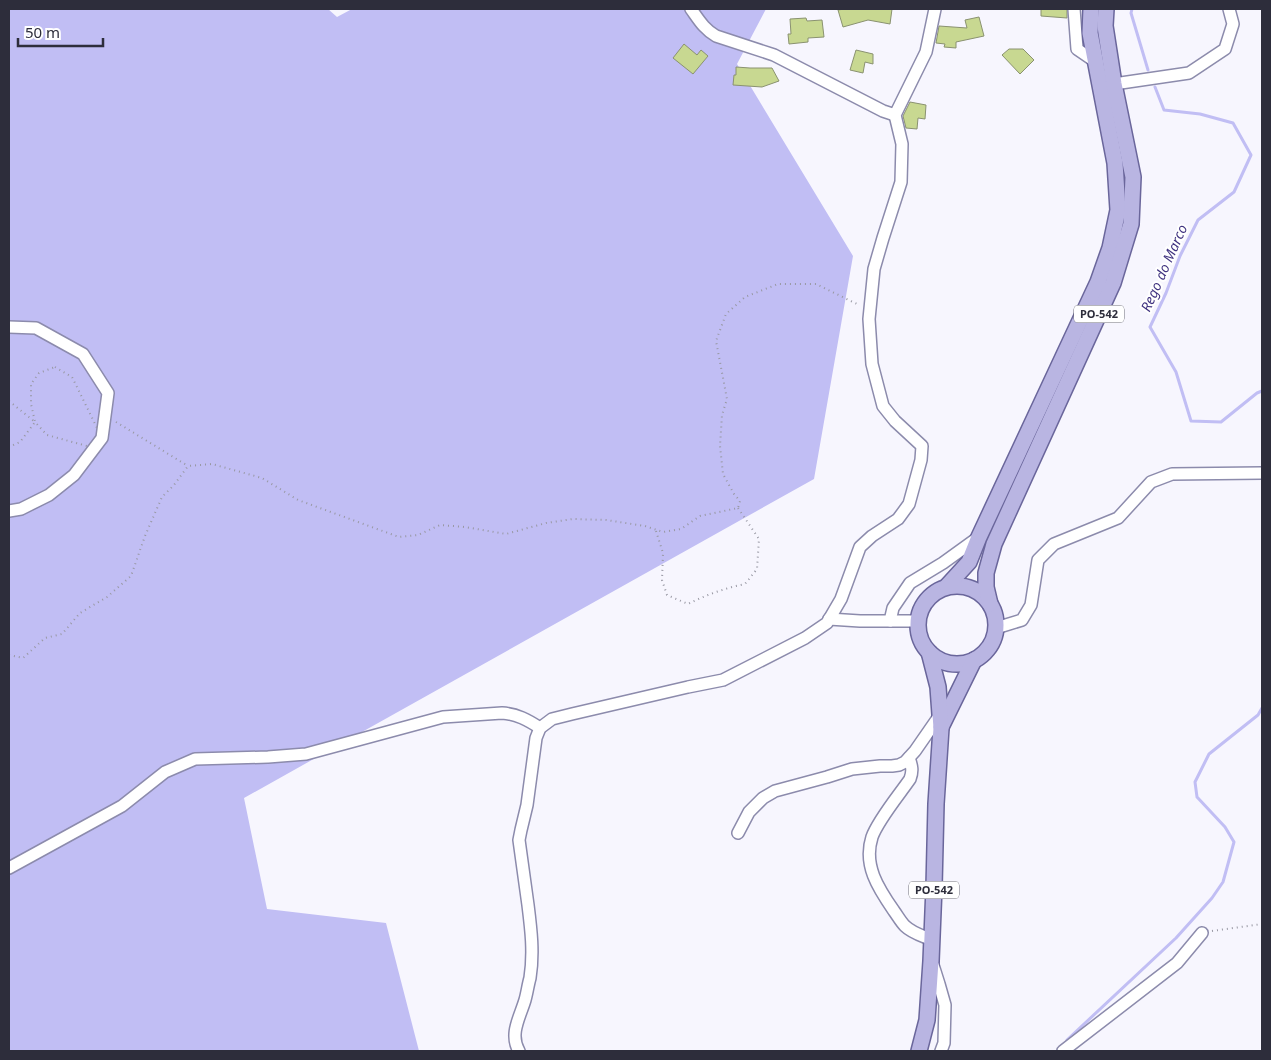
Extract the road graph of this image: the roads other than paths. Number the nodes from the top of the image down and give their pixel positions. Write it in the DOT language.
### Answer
graph roads {
  1 [pos="691,9"];
  2 [pos="935,9"];
  3 [pos="1074,9"];
  4 [pos="1090,9"];
  5 [pos="1106,9"];
  6 [pos="1228,9"];
  7 [pos="1096,62"];
  8 [pos="1114,84"];
  9 [pos="895,115"];
  10 [pos="9,328"];
  11 [pos="1262,473"];
  12 [pos="9,512"];
  13 [pos="980,537"];
  14 [pos="947,586"];
  15 [pos="990,604"];
  16 [pos="828,619"];
  17 [pos="890,621"];
  18 [pos="917,621"];
  19 [pos="996,628"];
  20 [pos="928,652"];
  21 [pos="974,660"];
  22 [pos="940,722"];
  23 [pos="540,728"];
  24 [pos="909,758"];
  25 [pos="738,833"];
  26 [pos="9,868"];
  27 [pos="1202,933"];
  28 [pos="932,940"];
  29 [pos="931,961"];
  30 [pos="519,1051"];
  31 [pos="919,1051"];
  32 [pos="941,1051"];
  33 [pos="1063,1051"];
  1 -- 9 [label="street"];
  2 -- 9 [label="street"];
  3 -- 7 [label="street"];
  4 -- 7 [label="main road, PO-542"];
  5 -- 8 [label="main road, PO-542"];
  6 -- 8 [label="street"];
  7 -- 13 [label="main road, PO-542"];
  8 -- 15 [label="main road, PO-542"];
  9 -- 16 [label="street"];
  10 -- 12 [label="street"];
  11 -- 19 [label="street"];
  13 -- 14 [label="main road, PO-542"];
  13 -- 17 [label="street"];
  14 -- 15 [label="main road"];
  14 -- 18 [label="main road, PO-542"];
  15 -- 19 [label="main road, PO-542"];
  16 -- 17 [label="street"];
  16 -- 23 [label="street"];
  17 -- 18 [label="street"];
  18 -- 20 [label="main road, PO-542"];
  19 -- 21 [label="main road, PO-542"];
  20 -- 21 [label="main road"];
  20 -- 22 [label="main road, PO-542"];
  21 -- 22 [label="main road, PO-542"];
  22 -- 24 [label="street"];
  22 -- 28 [label="main road, PO-542"];
  23 -- 26 [label="street"];
  23 -- 30 [label="street"];
  24 -- 25 [label="street"];
  24 -- 28 [label="street"];
  27 -- 33 [label="street"];
  28 -- 29 [label="main road, PO-542"];
  29 -- 31 [label="main road, PO-542"];
  29 -- 32 [label="street"];
}
